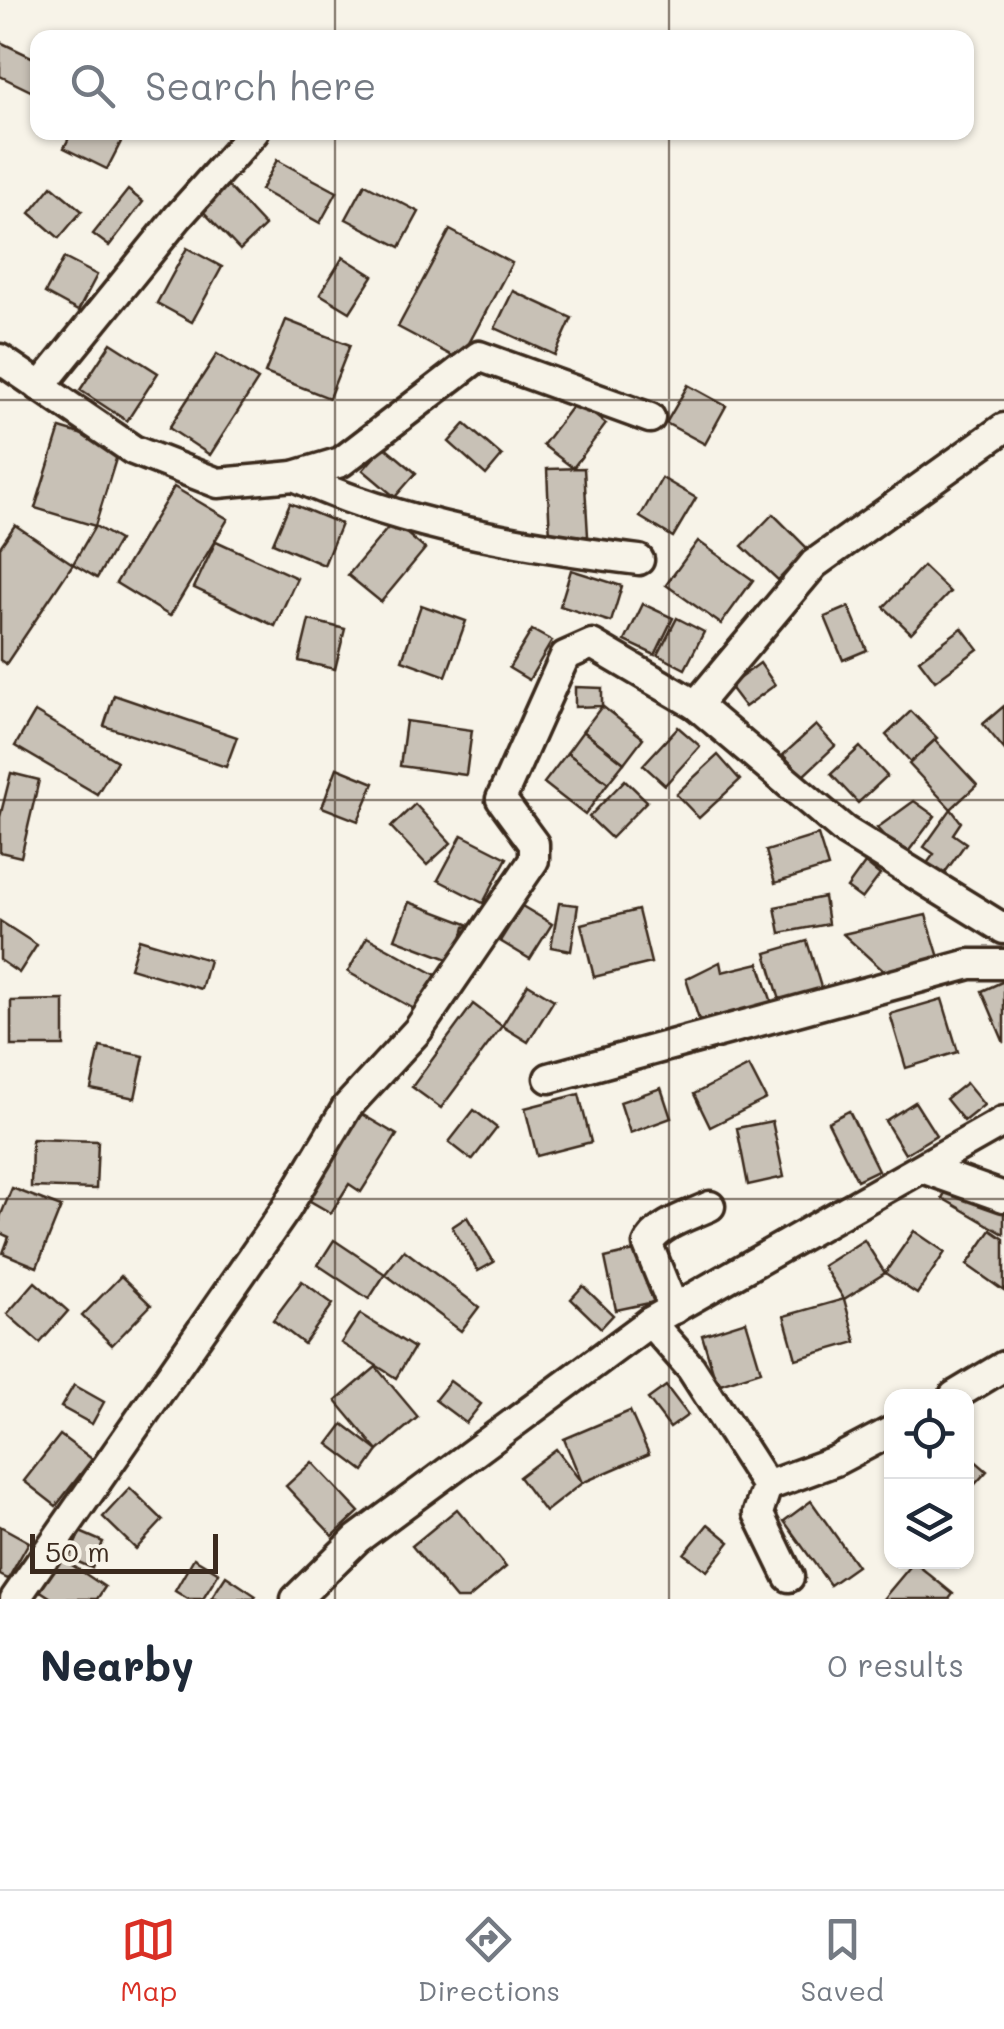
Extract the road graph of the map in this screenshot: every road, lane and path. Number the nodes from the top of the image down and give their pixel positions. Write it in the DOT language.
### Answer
graph roads {
  1 [pos="247,140"];
  2 [pos="0,360"];
  3 [pos="40,387"];
  4 [pos="650,418"];
  5 [pos="1004,428"];
  6 [pos="294,476"];
  7 [pos="639,560"];
  8 [pos="696,705"];
  9 [pos="1004,929"];
  10 [pos="1004,964"];
  11 [pos="549,1078"];
  12 [pos="1004,1121"];
  13 [pos="925,1168"];
  14 [pos="1004,1197"];
  15 [pos="710,1206"];
  16 [pos="662,1316"];
  17 [pos="1004,1366"];
  18 [pos="966,1389"];
  19 [pos="884,1436"];
  20 [pos="767,1486"];
  21 [pos="789,1578"];
  22 [pos="15,1599"];
  23 [pos="296,1599"];
  1 -- 3 [label="street"];
  2 -- 3 [label="street"];
  3 -- 6 [label="street"];
  4 -- 6 [label="street"];
  5 -- 8 [label="street"];
  6 -- 7 [label="street"];
  8 -- 9 [label="street"];
  8 -- 22 [label="street"];
  10 -- 11 [label="street"];
  12 -- 13 [label="street"];
  13 -- 14 [label="street"];
  13 -- 16 [label="street"];
  15 -- 16 [label="street"];
  16 -- 20 [label="street"];
  16 -- 23 [label="street"];
  17 -- 18 [label="street"];
  19 -- 20 [label="street"];
  20 -- 21 [label="street"];
}
